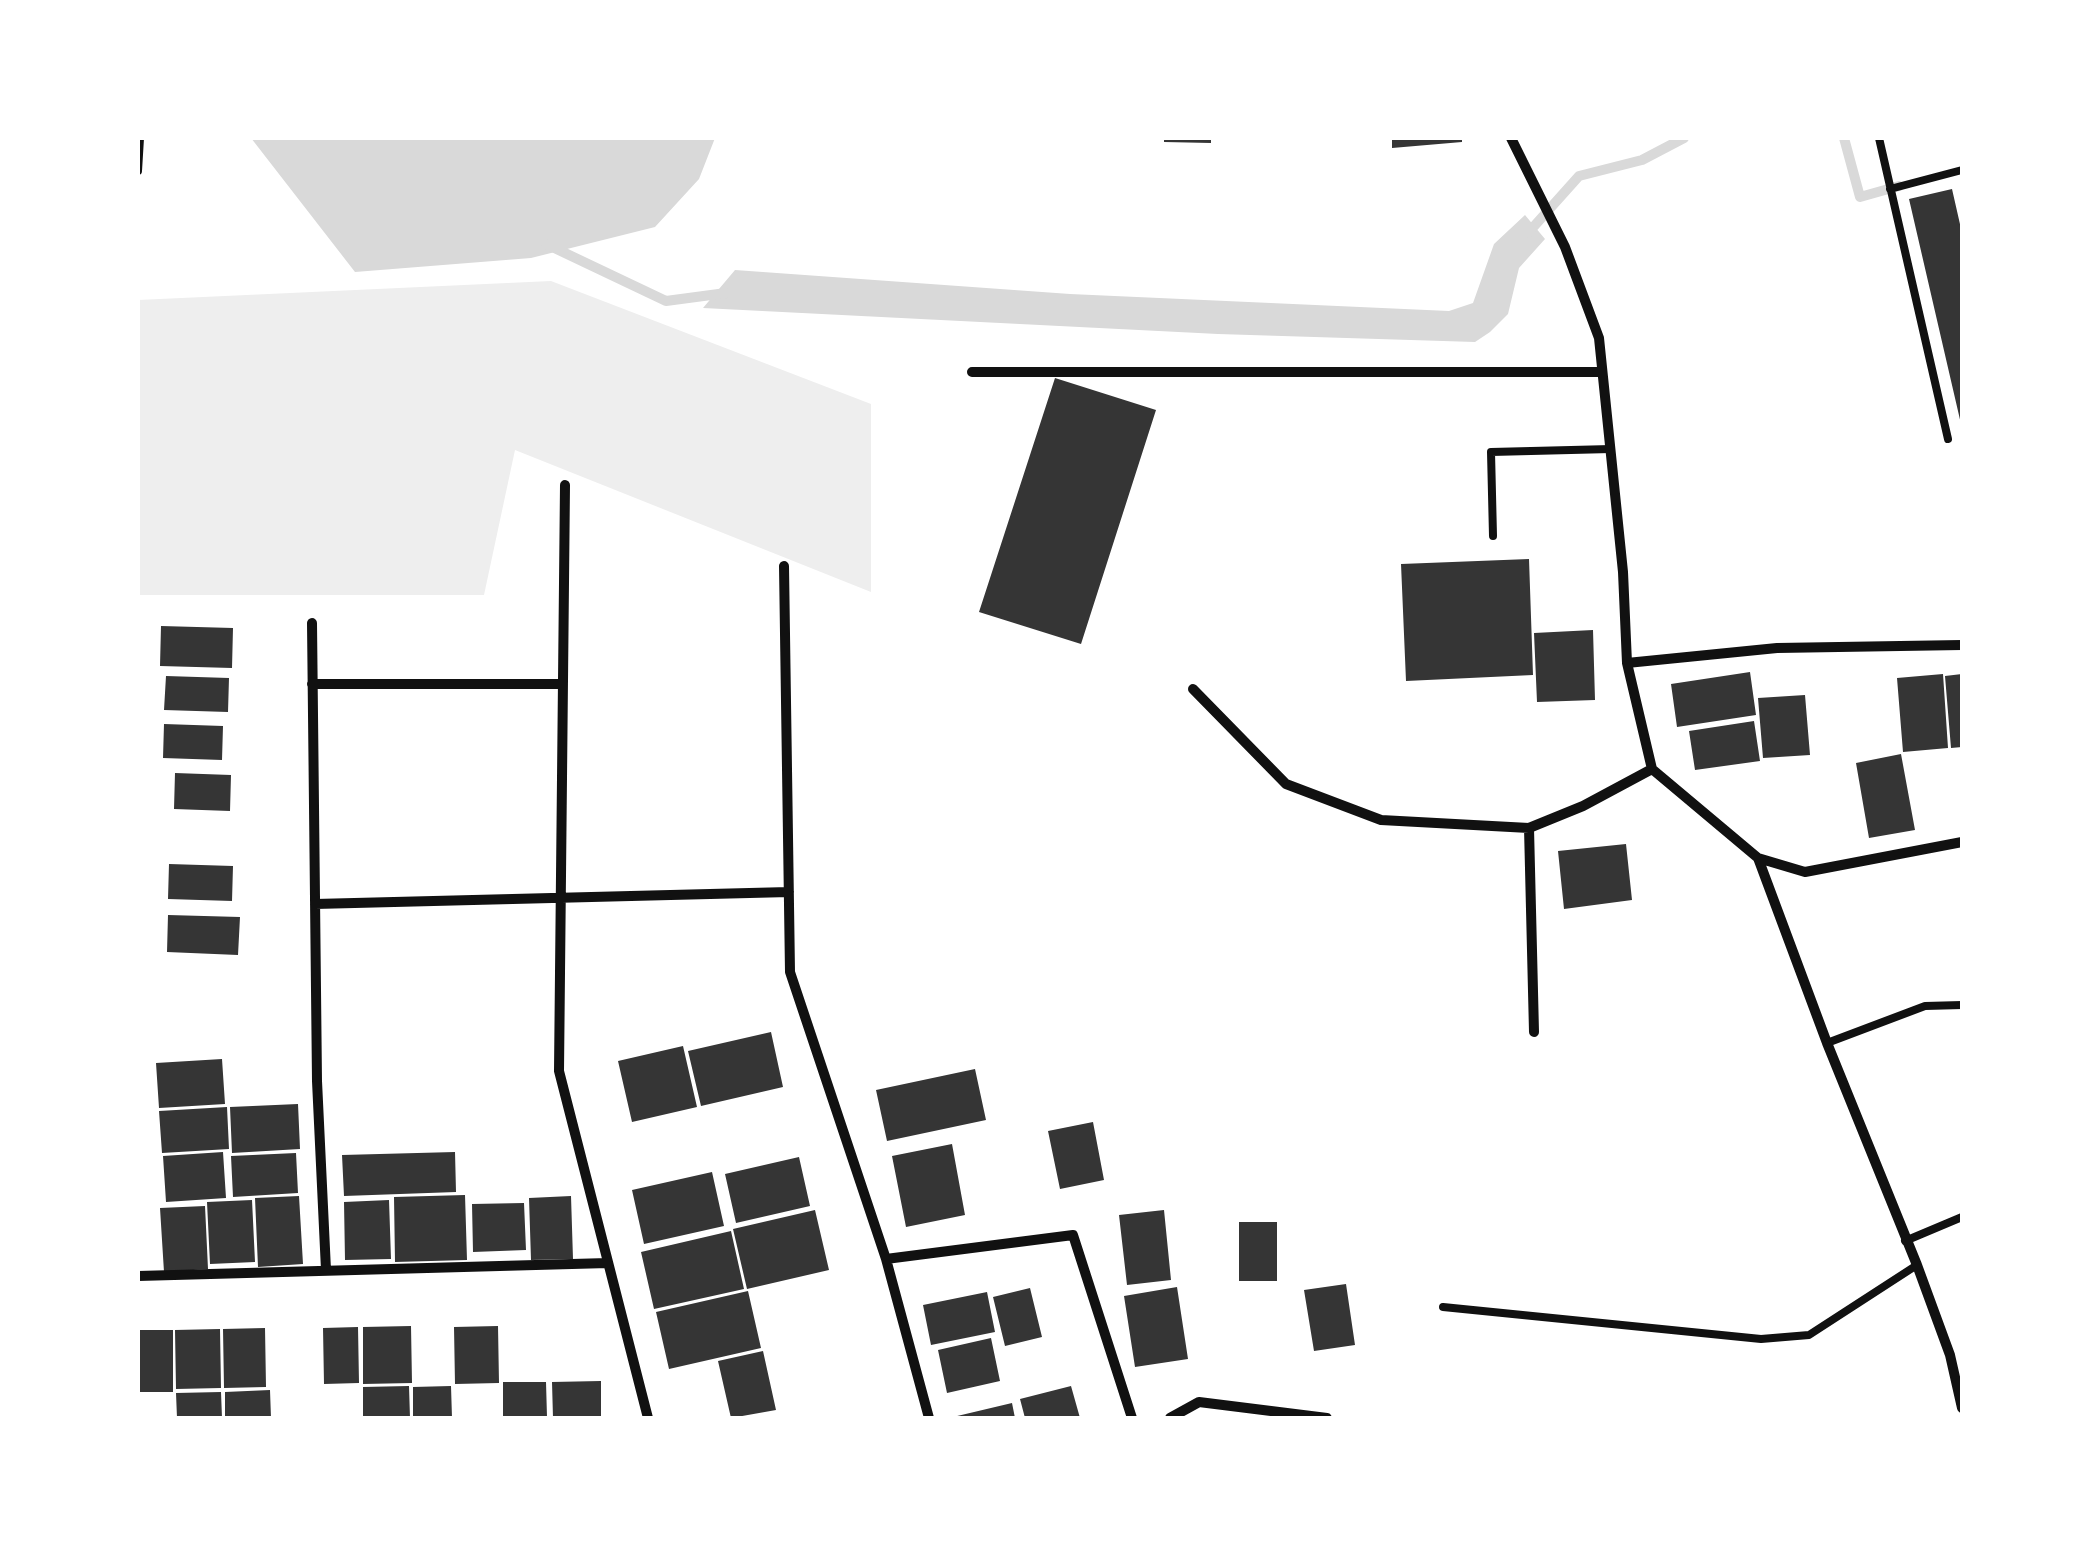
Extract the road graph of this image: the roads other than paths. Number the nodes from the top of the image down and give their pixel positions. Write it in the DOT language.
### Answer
graph roads {
  1 [pos="140,138"];
  2 [pos="1511,138"];
  3 [pos="1879,138"];
  4 [pos="1962,170"];
  5 [pos="138,172"];
  6 [pos="1890,189"];
  7 [pos="972,372"];
  8 [pos="1600,372"];
  9 [pos="1948,439"];
  10 [pos="1611,449"];
  11 [pos="565,485"];
  12 [pos="1493,536"];
  13 [pos="784,566"];
  14 [pos="312,623"];
  15 [pos="1962,646"];
  16 [pos="1627,663"];
  17 [pos="312,684"];
  18 [pos="563,684"];
  19 [pos="1194,688"];
  20 [pos="1652,769"];
  21 [pos="1529,828"];
  22 [pos="1962,842"];
  23 [pos="1758,858"];
  24 [pos="789,892"];
  25 [pos="560,898"];
  26 [pos="315,904"];
  27 [pos="1962,1005"];
  28 [pos="1534,1032"];
  29 [pos="1828,1043"];
  30 [pos="1962,1217"];
  31 [pos="1906,1240"];
  32 [pos="886,1260"];
  33 [pos="608,1263"];
  34 [pos="1918,1265"];
  35 [pos="326,1270"];
  36 [pos="138,1276"];
  37 [pos="1443,1306"];
  38 [pos="1962,1408"];
  39 [pos="648,1418"];
  40 [pos="929,1418"];
  41 [pos="1132,1418"];
  42 [pos="1170,1418"];
  43 [pos="1327,1418"];
  1 -- 5 [label="lane"];
  2 -- 8 [label="street"];
  3 -- 6 [label="lane"];
  4 -- 6 [label="lane"];
  6 -- 9 [label="lane"];
  7 -- 8 [label="street"];
  8 -- 10 [label="street"];
  10 -- 12 [label="lane"];
  10 -- 16 [label="street"];
  11 -- 18 [label="street"];
  13 -- 24 [label="street"];
  14 -- 17 [label="street"];
  15 -- 16 [label="street"];
  16 -- 20 [label="street"];
  17 -- 18 [label="street"];
  17 -- 26 [label="street"];
  18 -- 25 [label="street"];
  19 -- 21 [label="street"];
  20 -- 21 [label="street"];
  20 -- 23 [label="street"];
  21 -- 28 [label="street"];
  22 -- 23 [label="street"];
  23 -- 29 [label="street"];
  24 -- 25 [label="street"];
  24 -- 32 [label="street"];
  25 -- 26 [label="street"];
  25 -- 33 [label="street"];
  26 -- 35 [label="street"];
  27 -- 29 [label="lane"];
  29 -- 31 [label="street"];
  30 -- 31 [label="lane"];
  31 -- 34 [label="street"];
  32 -- 40 [label="street"];
  32 -- 41 [label="street"];
  33 -- 35 [label="street"];
  33 -- 39 [label="street"];
  34 -- 37 [label="lane"];
  34 -- 38 [label="street"];
  35 -- 36 [label="street"];
  42 -- 43 [label="street"];
}
